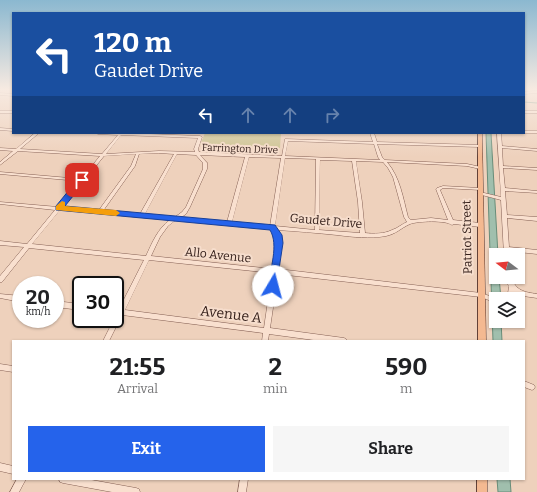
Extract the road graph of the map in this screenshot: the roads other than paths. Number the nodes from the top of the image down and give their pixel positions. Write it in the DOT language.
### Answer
graph roads {
  1 [pos="0,112"];
  2 [pos="12,112"];
  3 [pos="525,112"];
  4 [pos="537,112"];
  5 [pos="0,129"];
  6 [pos="12,130"];
  7 [pos="525,132"];
  8 [pos="537,132"];
  9 [pos="36,134"];
  10 [pos="120,134"];
  11 [pos="141,134"];
  12 [pos="372,134"];
  13 [pos="480,134"];
  14 [pos="499,134"];
  15 [pos="375,142"];
  16 [pos="479,146"];
  17 [pos="501,147"];
  18 [pos="0,149"];
  19 [pos="16,150"];
  20 [pos="537,150"];
  21 [pos="138,153"];
  22 [pos="176,153"];
  23 [pos="102,155"];
  24 [pos="198,155"];
  25 [pos="247,156"];
  26 [pos="283,157"];
  27 [pos="318,159"];
  28 [pos="354,160"];
  29 [pos="384,162"];
  30 [pos="0,164"];
  31 [pos="502,167"];
  32 [pos="480,168"];
  33 [pos="537,170"];
  34 [pos="0,173"];
  35 [pos="82,180"];
  36 [pos="503,190"];
  37 [pos="481,192"];
  38 [pos="537,192"];
  39 [pos="503,199"];
  40 [pos="0,203"];
  41 [pos="59,208"];
  42 [pos="100,212"];
  43 [pos="142,215"];
  44 [pos="505,216"];
  45 [pos="175,219"];
  46 [pos="537,219"];
  47 [pos="410,222"];
  48 [pos="229,223"];
  49 [pos="452,223"];
  50 [pos="480,225"];
  51 [pos="272,227"];
  52 [pos="317,231"];
  53 [pos="363,235"];
  54 [pos="0,243"];
  55 [pos="28,246"];
  56 [pos="507,248"];
  57 [pos="525,252"];
  58 [pos="537,252"];
  59 [pos="148,258"];
  60 [pos="275,271"];
  61 [pos="0,280"];
  62 [pos="511,284"];
  63 [pos="512,287"];
  64 [pos="511,292"];
  65 [pos="481,295"];
  66 [pos="0,296"];
  67 [pos="537,296"];
  68 [pos="489,297"];
  69 [pos="12,298"];
  70 [pos="124,300"];
  71 [pos="124,313"];
  72 [pos="111,328"];
  73 [pos="267,331"];
  74 [pos="106,340"];
  75 [pos="265,340"];
  76 [pos="336,340"];
  77 [pos="482,340"];
  78 [pos="0,367"];
  79 [pos="12,369"];
  80 [pos="525,384"];
  81 [pos="532,387"];
  82 [pos="0,467"];
  83 [pos="12,470"];
  84 [pos="21,480"];
  85 [pos="68,480"];
  86 [pos="244,480"];
  87 [pos="482,480"];
  88 [pos="14,492"];
  89 [pos="131,492"];
  90 [pos="242,492"];
  91 [pos="482,492"];
  1 -- 2 [label="street"];
  3 -- 4 [label="street"];
  5 -- 6 [label="street"];
  7 -- 8 [label="street"];
  9 -- 19 [label="street"];
  10 -- 23 [label="street"];
  11 -- 24 [label="street"];
  12 -- 15 [label="street"];
  13 -- 16 [label="main road, Patriot Street"];
  14 -- 17 [label="street"];
  15 -- 16 [label="street"];
  15 -- 26 [label="street"];
  15 -- 29 [label="street"];
  16 -- 32 [label="main road, Patriot Street"];
  17 -- 20 [label="street"];
  17 -- 31 [label="street"];
  18 -- 19 [label="street, Farrington Drive"];
  19 -- 23 [label="street, Farrington Drive"];
  19 -- 30 [label="street"];
  21 -- 22 [label="street, Farrington Drive"];
  21 -- 23 [label="street, Farrington Drive"];
  21 -- 42 [label="street"];
  22 -- 24 [label="street, Farrington Drive"];
  22 -- 43 [label="street"];
  23 -- 35 [label="street"];
  24 -- 25 [label="street, Farrington Drive"];
  24 -- 45 [label="street"];
  25 -- 26 [label="street, Farrington Drive"];
  25 -- 48 [label="street"];
  26 -- 27 [label="street, Farrington Drive"];
  26 -- 51 [label="street"];
  27 -- 28 [label="street, Farrington Drive"];
  27 -- 52 [label="street"];
  28 -- 29 [label="street, Farrington Drive"];
  28 -- 53 [label="street"];
  29 -- 32 [label="street, Farrington Drive"];
  29 -- 47 [label="street"];
  31 -- 33 [label="street"];
  31 -- 36 [label="street"];
  32 -- 37 [label="main road, Patriot Street"];
  34 -- 35 [label="street"];
  35 -- 41 [label="street"];
  36 -- 38 [label="street"];
  36 -- 39 [label="street"];
  37 -- 39 [label="street"];
  37 -- 49 [label="street"];
  37 -- 50 [label="main road, Patriot Street"];
  39 -- 44 [label="street"];
  40 -- 41 [label="street, Gaudet Drive"];
  41 -- 42 [label="street, Gaudet Drive"];
  41 -- 55 [label="street"];
  42 -- 43 [label="street, Gaudet Drive"];
  43 -- 45 [label="street, Gaudet Drive"];
  44 -- 46 [label="street"];
  44 -- 56 [label="street"];
  45 -- 48 [label="street, Gaudet Drive"];
  45 -- 59 [label="street"];
  47 -- 49 [label="street, Gaudet Drive"];
  47 -- 53 [label="street, Gaudet Drive"];
  48 -- 51 [label="street, Gaudet Drive"];
  49 -- 50 [label="street, Gaudet Drive"];
  50 -- 65 [label="main road, Patriot Street"];
  51 -- 52 [label="street, Gaudet Drive"];
  51 -- 60 [label="street"];
  52 -- 53 [label="street, Gaudet Drive"];
  54 -- 55 [label="street, Allo Avenue"];
  55 -- 59 [label="street, Allo Avenue"];
  55 -- 61 [label="street"];
  57 -- 58 [label="street"];
  59 -- 60 [label="street, Allo Avenue"];
  59 -- 70 [label="street"];
  60 -- 65 [label="street, Allo Avenue"];
  60 -- 73 [label="street"];
  62 -- 63 [label="street"];
  63 -- 64 [label="street"];
  63 -- 67 [label="street"];
  65 -- 68 [label="street, Allo Avenue"];
  65 -- 77 [label="main road, Patriot Street"];
  66 -- 69 [label="street"];
  71 -- 73 [label="street, Avenue A"];
  72 -- 74 [label="street"];
  73 -- 75 [label="street"];
  73 -- 76 [label="street, Avenue A"];
  78 -- 79 [label="street"];
  80 -- 81 [label="street"];
  82 -- 83 [label="street"];
  84 -- 88 [label="street"];
  85 -- 89 [label="street"];
  86 -- 90 [label="street"];
  87 -- 91 [label="main road"];
}
